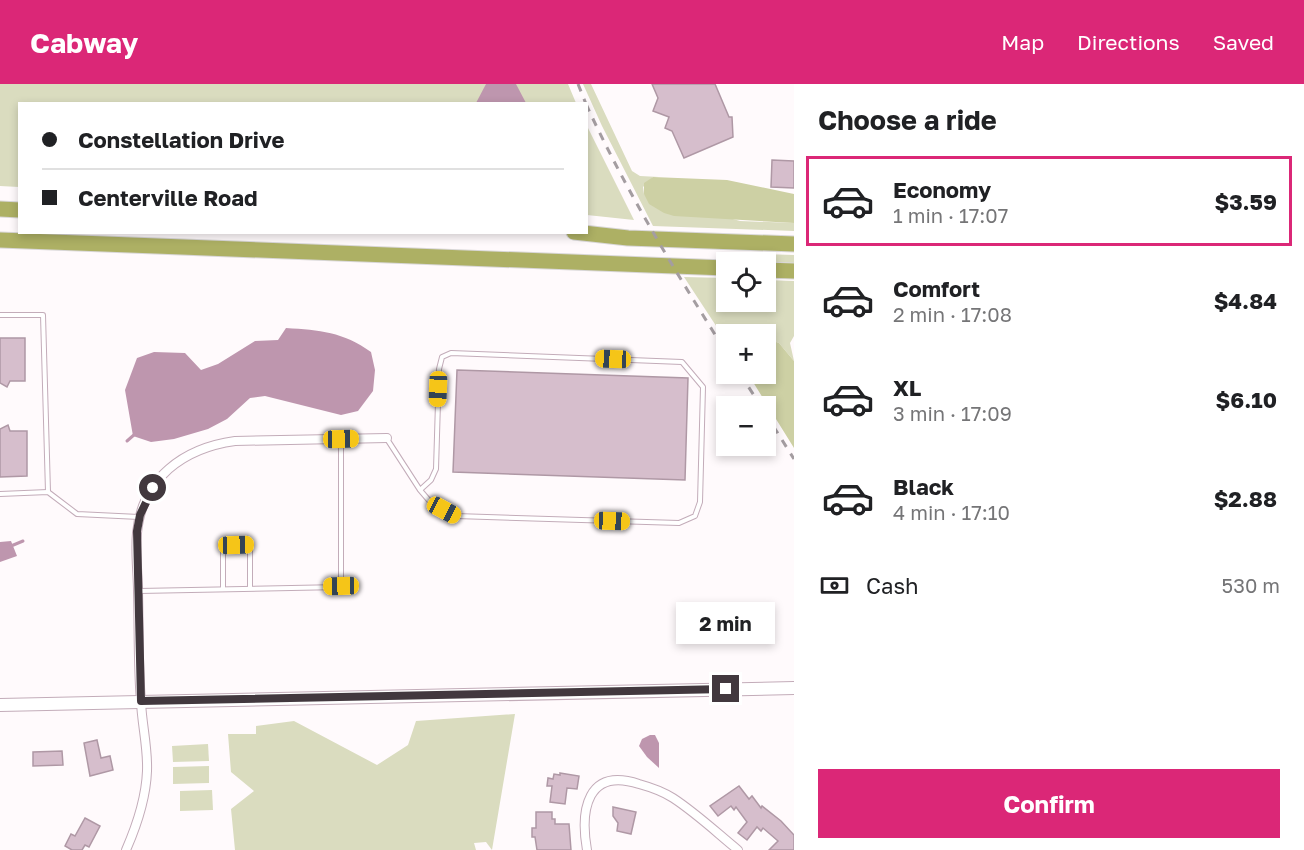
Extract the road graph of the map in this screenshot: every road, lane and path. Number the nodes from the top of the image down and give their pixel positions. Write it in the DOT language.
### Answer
graph roads {
  1 [pos="0,209"];
  2 [pos="18,210"];
  3 [pos="588,234"];
  4 [pos="0,240"];
  5 [pos="794,244"];
  6 [pos="716,268"];
  7 [pos="776,270"];
  8 [pos="794,271"];
  9 [pos="0,315"];
  10 [pos="387,438"];
  11 [pos="341,439"];
  12 [pos="420,490"];
  13 [pos="48,492"];
  14 [pos="0,494"];
  15 [pos="140,517"];
  16 [pos="250,588"];
  17 [pos="223,589"];
  18 [pos="138,591"];
  19 [pos="794,688"];
  20 [pos="141,701"];
  21 [pos="0,705"];
  22 [pos="126,850"];
  23 [pos="586,850"];
  24 [pos="738,850"];
  1 -- 2 [label="highway"];
  3 -- 5 [label="highway"];
  4 -- 6 [label="highway"];
  7 -- 8 [label="highway"];
  9 -- 13 [label="lane"];
  10 -- 11 [label="street"];
  10 -- 12 [label="lane"];
  11 -- 15 [label="street"];
  11 -- 16 [label="lane"];
  12 -- 12 [label="lane"];
  13 -- 14 [label="lane"];
  13 -- 15 [label="lane"];
  15 -- 18 [label="street"];
  16 -- 17 [label="lane"];
  16 -- 17 [label="lane"];
  17 -- 18 [label="lane"];
  18 -- 20 [label="street"];
  19 -- 20 [label="main road"];
  20 -- 21 [label="main road"];
  20 -- 22 [label="street"];
  23 -- 24 [label="street"];
}
